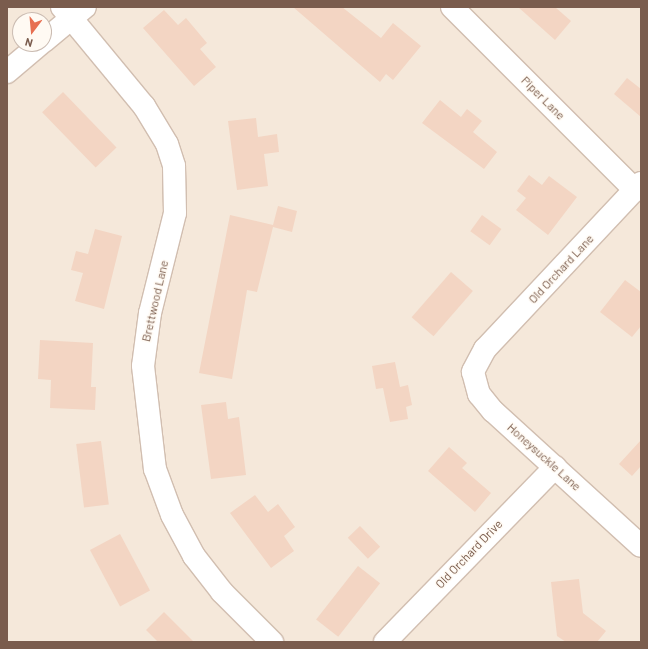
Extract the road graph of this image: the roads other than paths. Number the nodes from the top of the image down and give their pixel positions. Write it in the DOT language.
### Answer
graph roads {
  1 [pos="452,7"];
  2 [pos="73,11"];
  3 [pos="52,33"];
  4 [pos="31,52"];
  5 [pos="7,72"];
  6 [pos="638,187"];
  7 [pos="481,356"];
  8 [pos="556,467"];
  9 [pos="641,546"];
  10 [pos="272,642"];
  11 [pos="384,642"];
  1 -- 6 [label="street, Piper Lane"];
  2 -- 3 [label="street"];
  2 -- 10 [label="street, Brettwood Lane"];
  4 -- 5 [label="street"];
  6 -- 7 [label="street, Old Orchard Lane"];
  7 -- 8 [label="street, Honeysuckle Lane"];
  8 -- 9 [label="street, Honeysuckle Lane"];
  8 -- 11 [label="street, Old Orchard Drive"];
}
